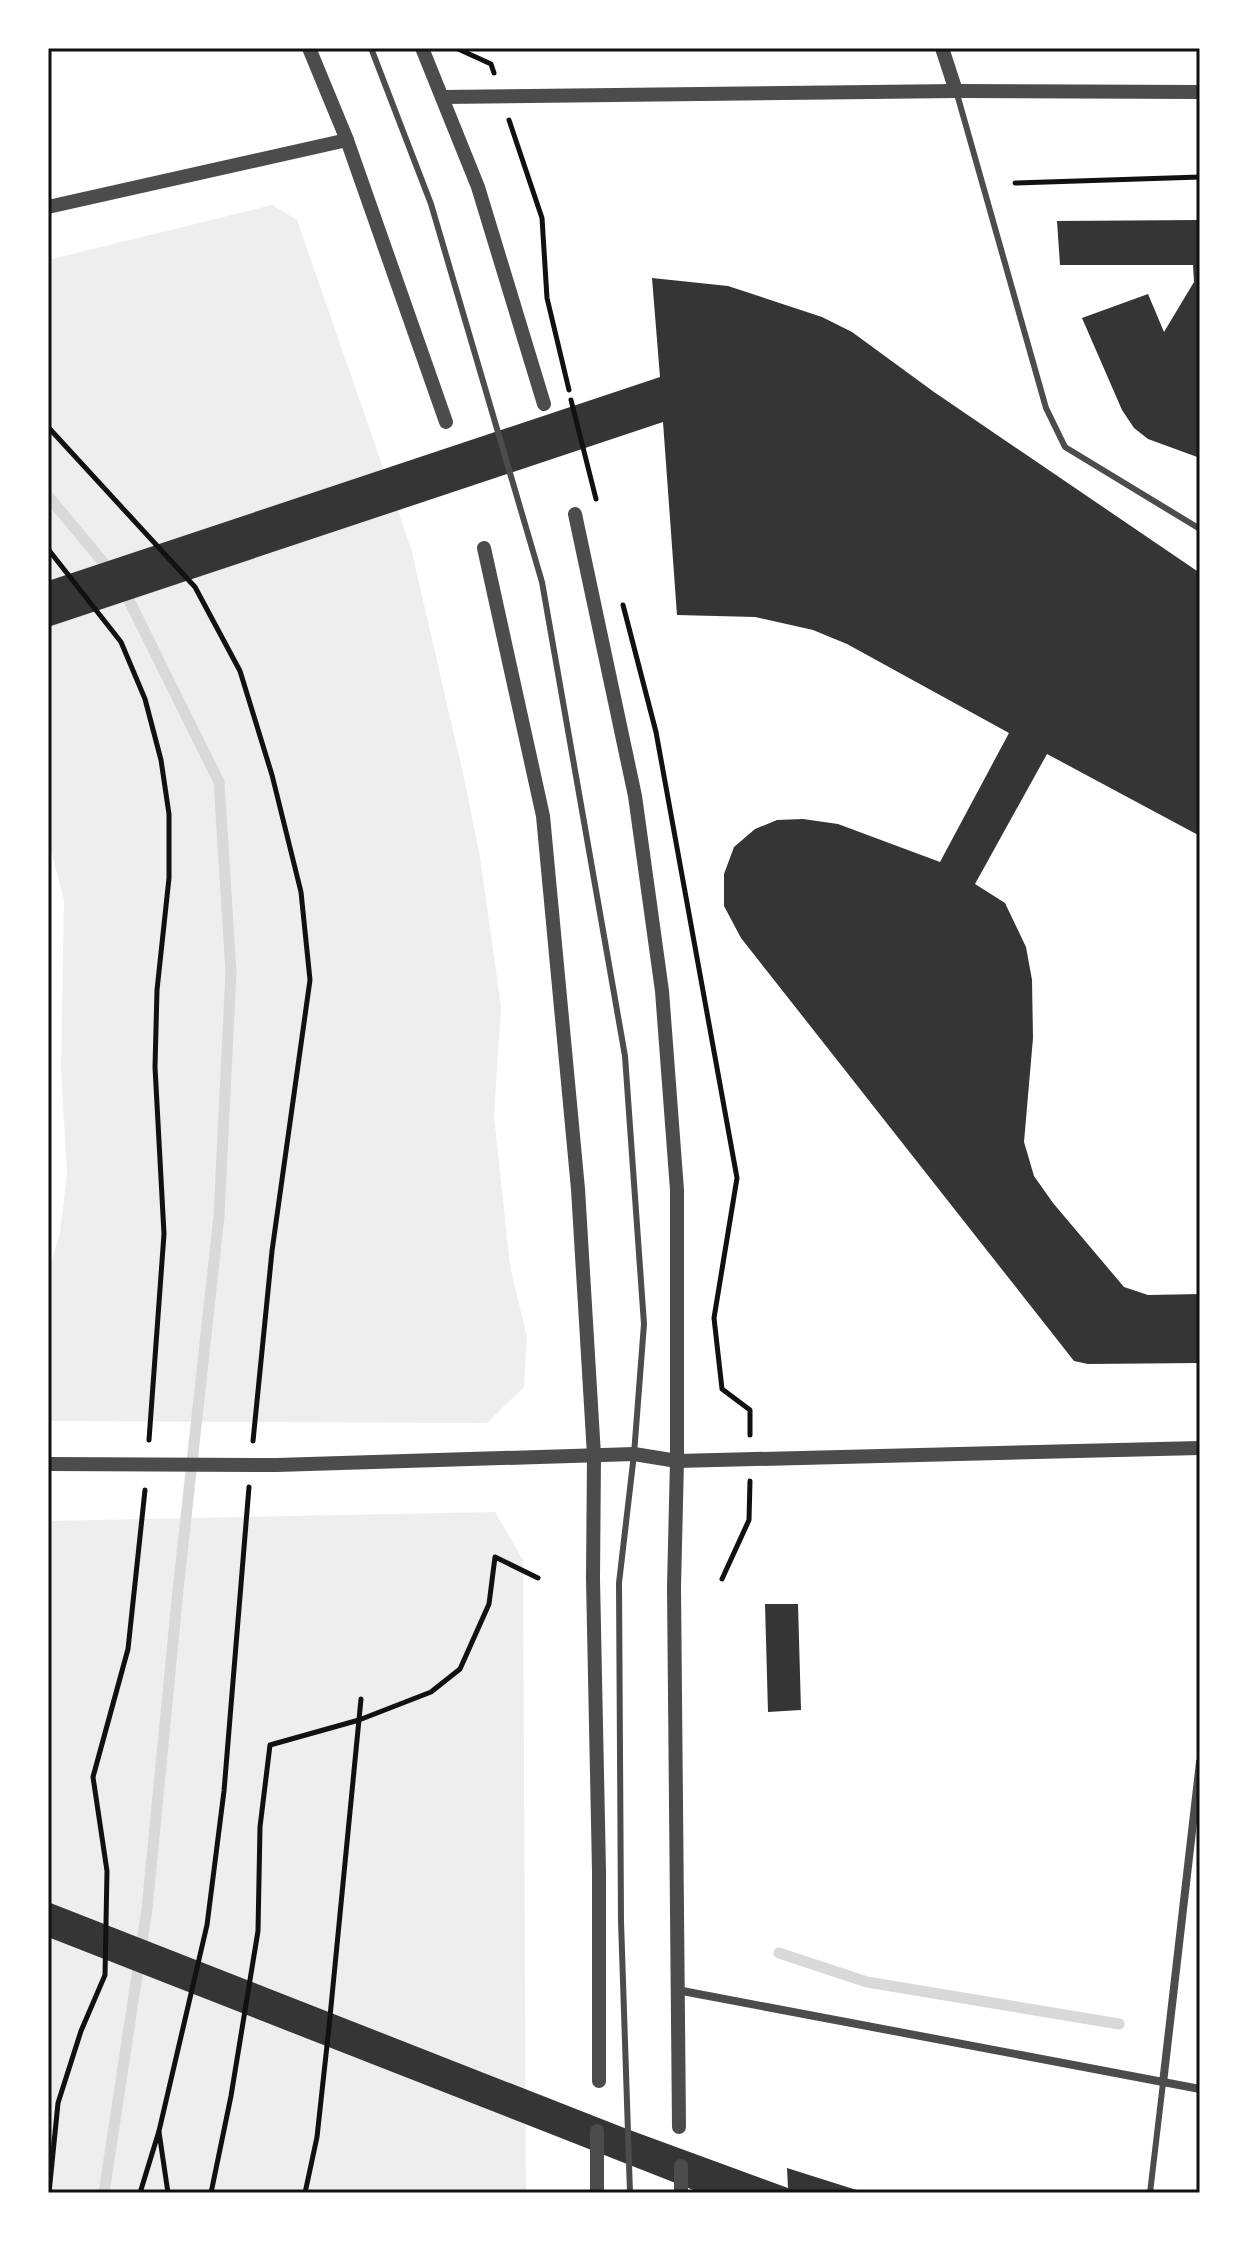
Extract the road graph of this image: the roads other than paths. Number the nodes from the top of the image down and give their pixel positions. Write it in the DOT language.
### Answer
graph roads {
  1 [pos="309,48"];
  2 [pos="371,48"];
  3 [pos="422,48"];
  4 [pos="942,48"];
  5 [pos="956,91"];
  6 [pos="1200,92"];
  7 [pos="442,97"];
  8 [pos="347,140"];
  9 [pos="48,207"];
  10 [pos="544,404"];
  11 [pos="446,422"];
  12 [pos="575,514"];
  13 [pos="1200,529"];
  14 [pos="484,548"];
  15 [pos="1200,1448"];
  16 [pos="634,1454"];
  17 [pos="594,1455"];
  18 [pos="677,1461"];
  19 [pos="48,1464"];
  20 [pos="1200,1762"];
  21 [pos="677,1990"];
  22 [pos="599,2081"];
  23 [pos="1163,2083"];
  24 [pos="1200,2089"];
  25 [pos="679,2127"];
  26 [pos="597,2131"];
  27 [pos="681,2166"];
  28 [pos="597,2193"];
  29 [pos="630,2193"];
  30 [pos="681,2193"];
  31 [pos="1150,2193"];
  1 -- 8 [label="street"];
  2 -- 16 [label="lane"];
  3 -- 7 [label="street"];
  4 -- 5 [label="street"];
  5 -- 6 [label="street"];
  5 -- 7 [label="street"];
  5 -- 13 [label="lane"];
  7 -- 10 [label="street"];
  8 -- 9 [label="street"];
  8 -- 11 [label="street"];
  12 -- 18 [label="street"];
  14 -- 17 [label="street"];
  15 -- 18 [label="street"];
  16 -- 17 [label="street"];
  16 -- 18 [label="street"];
  16 -- 29 [label="lane"];
  17 -- 19 [label="street"];
  17 -- 22 [label="street"];
  18 -- 21 [label="street"];
  20 -- 23 [label="street"];
  21 -- 23 [label="street"];
  21 -- 25 [label="street"];
  23 -- 24 [label="street"];
  23 -- 31 [label="lane"];
  26 -- 28 [label="street"];
  27 -- 30 [label="street"];
}
